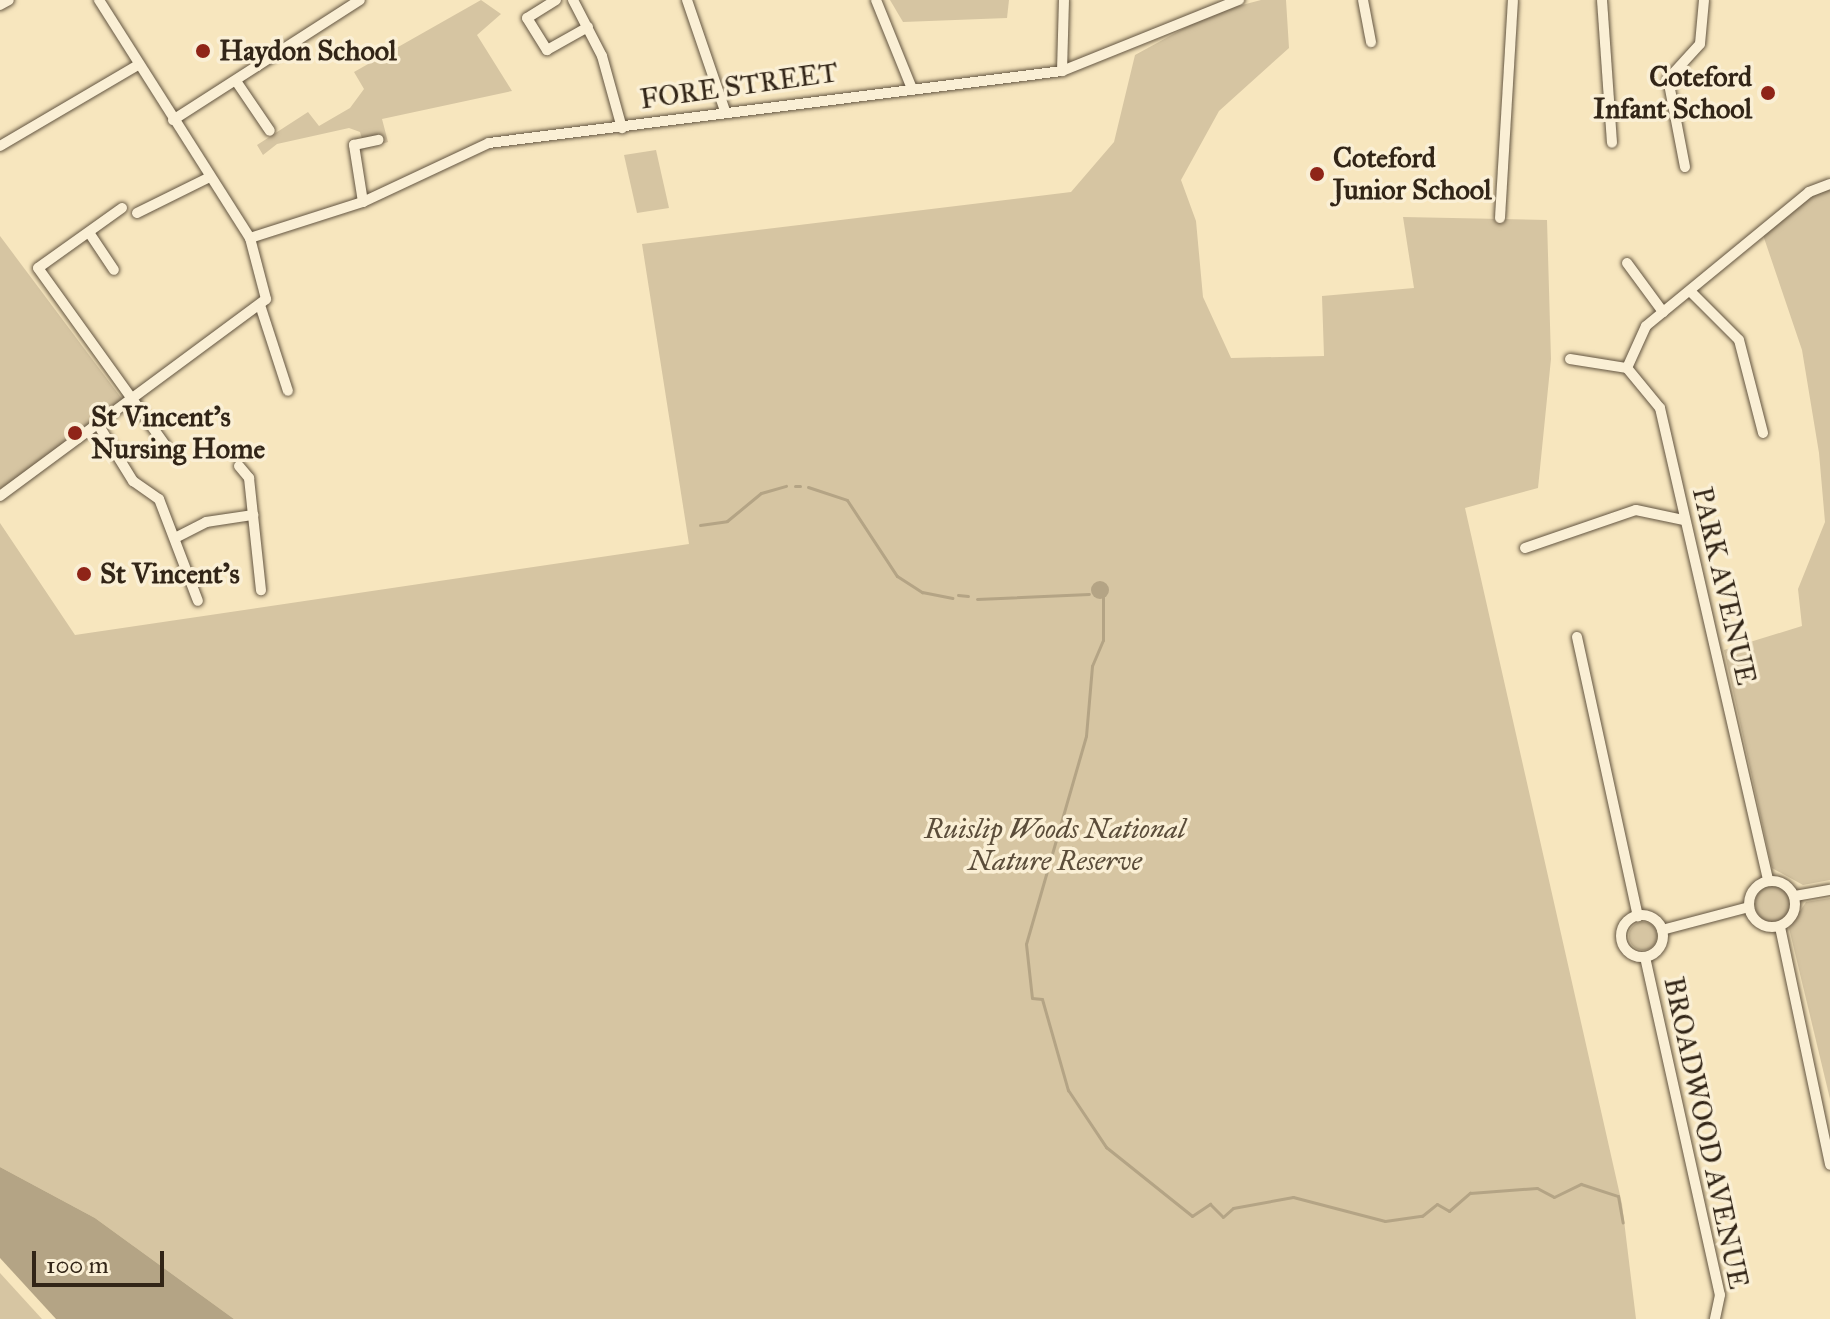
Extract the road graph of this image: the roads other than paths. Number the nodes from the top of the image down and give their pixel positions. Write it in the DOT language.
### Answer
graph roads {
  1 [pos="9,0"];
  2 [pos="99,0"];
  3 [pos="360,0"];
  4 [pos="556,0"];
  5 [pos="573,0"];
  6 [pos="687,0"];
  7 [pos="1064,0"];
  8 [pos="1239,0"];
  9 [pos="1363,0"];
  10 [pos="1513,0"];
  11 [pos="1602,0"];
  12 [pos="1704,0"];
  13 [pos="880,1"];
  14 [pos="0,5"];
  15 [pos="588,27"];
  16 [pos="1371,42"];
  17 [pos="138,65"];
  18 [pos="1062,71"];
  19 [pos="236,81"];
  20 [pos="911,86"];
  21 [pos="725,111"];
  22 [pos="173,120"];
  23 [pos="622,128"];
  24 [pos="270,131"];
  25 [pos="378,140"];
  26 [pos="1612,143"];
  27 [pos="0,146"];
  28 [pos="1685,167"];
  29 [pos="210,177"];
  30 [pos="1830,184"];
  31 [pos="363,202"];
  32 [pos="122,208"];
  33 [pos="137,213"];
  34 [pos="1500,218"];
  35 [pos="90,234"];
  36 [pos="250,238"];
  37 [pos="1627,263"];
  38 [pos="114,270"];
  39 [pos="1690,291"];
  40 [pos="261,308"];
  41 [pos="1663,312"];
  42 [pos="1570,359"];
  43 [pos="1627,368"];
  44 [pos="288,391"];
  45 [pos="130,394"];
  46 [pos="99,426"];
  47 [pos="1763,433"];
  48 [pos="166,446"];
  49 [pos="239,466"];
  50 [pos="0,496"];
  51 [pos="253,515"];
  52 [pos="1684,520"];
  53 [pos="177,537"];
  54 [pos="1525,548"];
  55 [pos="261,590"];
  56 [pos="198,601"];
  57 [pos="1577,637"];
  58 [pos="1768,881"];
  59 [pos="1830,890"];
  60 [pos="1795,896"];
  61 [pos="1749,907"];
  62 [pos="1638,916"];
  63 [pos="1780,927"];
  64 [pos="1662,930"];
  65 [pos="1645,957"];
  66 [pos="1830,1165"];
  67 [pos="1715,1319"];
  1 -- 14 [label="street"];
  2 -- 17 [label="street"];
  3 -- 19 [label="street"];
  4 -- 15 [label="street"];
  5 -- 15 [label="street"];
  6 -- 21 [label="street"];
  7 -- 18 [label="street"];
  8 -- 18 [label="street, FORE STREET"];
  9 -- 16 [label="street"];
  10 -- 34 [label="street"];
  11 -- 26 [label="street"];
  12 -- 28 [label="street"];
  13 -- 20 [label="street"];
  15 -- 23 [label="street"];
  17 -- 22 [label="street"];
  17 -- 27 [label="street"];
  18 -- 20 [label="street, FORE STREET"];
  19 -- 22 [label="street"];
  19 -- 24 [label="street"];
  20 -- 21 [label="street, FORE STREET"];
  21 -- 23 [label="street, FORE STREET"];
  22 -- 29 [label="street"];
  23 -- 31 [label="street, FORE STREET"];
  25 -- 31 [label="street"];
  29 -- 33 [label="street"];
  29 -- 36 [label="street"];
  30 -- 39 [label="street"];
  31 -- 36 [label="street, FORE STREET"];
  32 -- 35 [label="street"];
  35 -- 38 [label="street"];
  35 -- 45 [label="street"];
  36 -- 40 [label="street"];
  37 -- 41 [label="street"];
  39 -- 41 [label="street"];
  39 -- 47 [label="street"];
  40 -- 44 [label="street"];
  40 -- 45 [label="street"];
  41 -- 43 [label="street"];
  42 -- 43 [label="street"];
  43 -- 52 [label="street, PARK AVENUE"];
  45 -- 46 [label="street"];
  45 -- 48 [label="street"];
  46 -- 50 [label="street"];
  46 -- 53 [label="street"];
  49 -- 51 [label="street"];
  51 -- 53 [label="street"];
  51 -- 55 [label="street"];
  52 -- 54 [label="street"];
  52 -- 58 [label="street, PARK AVENUE"];
  53 -- 56 [label="street"];
  57 -- 62 [label="street"];
  58 -- 60 [label="street"];
  58 -- 61 [label="street"];
  59 -- 60 [label="street"];
  60 -- 63 [label="street"];
  61 -- 63 [label="street"];
  61 -- 64 [label="street"];
  62 -- 64 [label="street"];
  62 -- 65 [label="street"];
  63 -- 66 [label="street"];
  64 -- 65 [label="street"];
  65 -- 67 [label="street, BROADWOOD AVENUE"];
}
